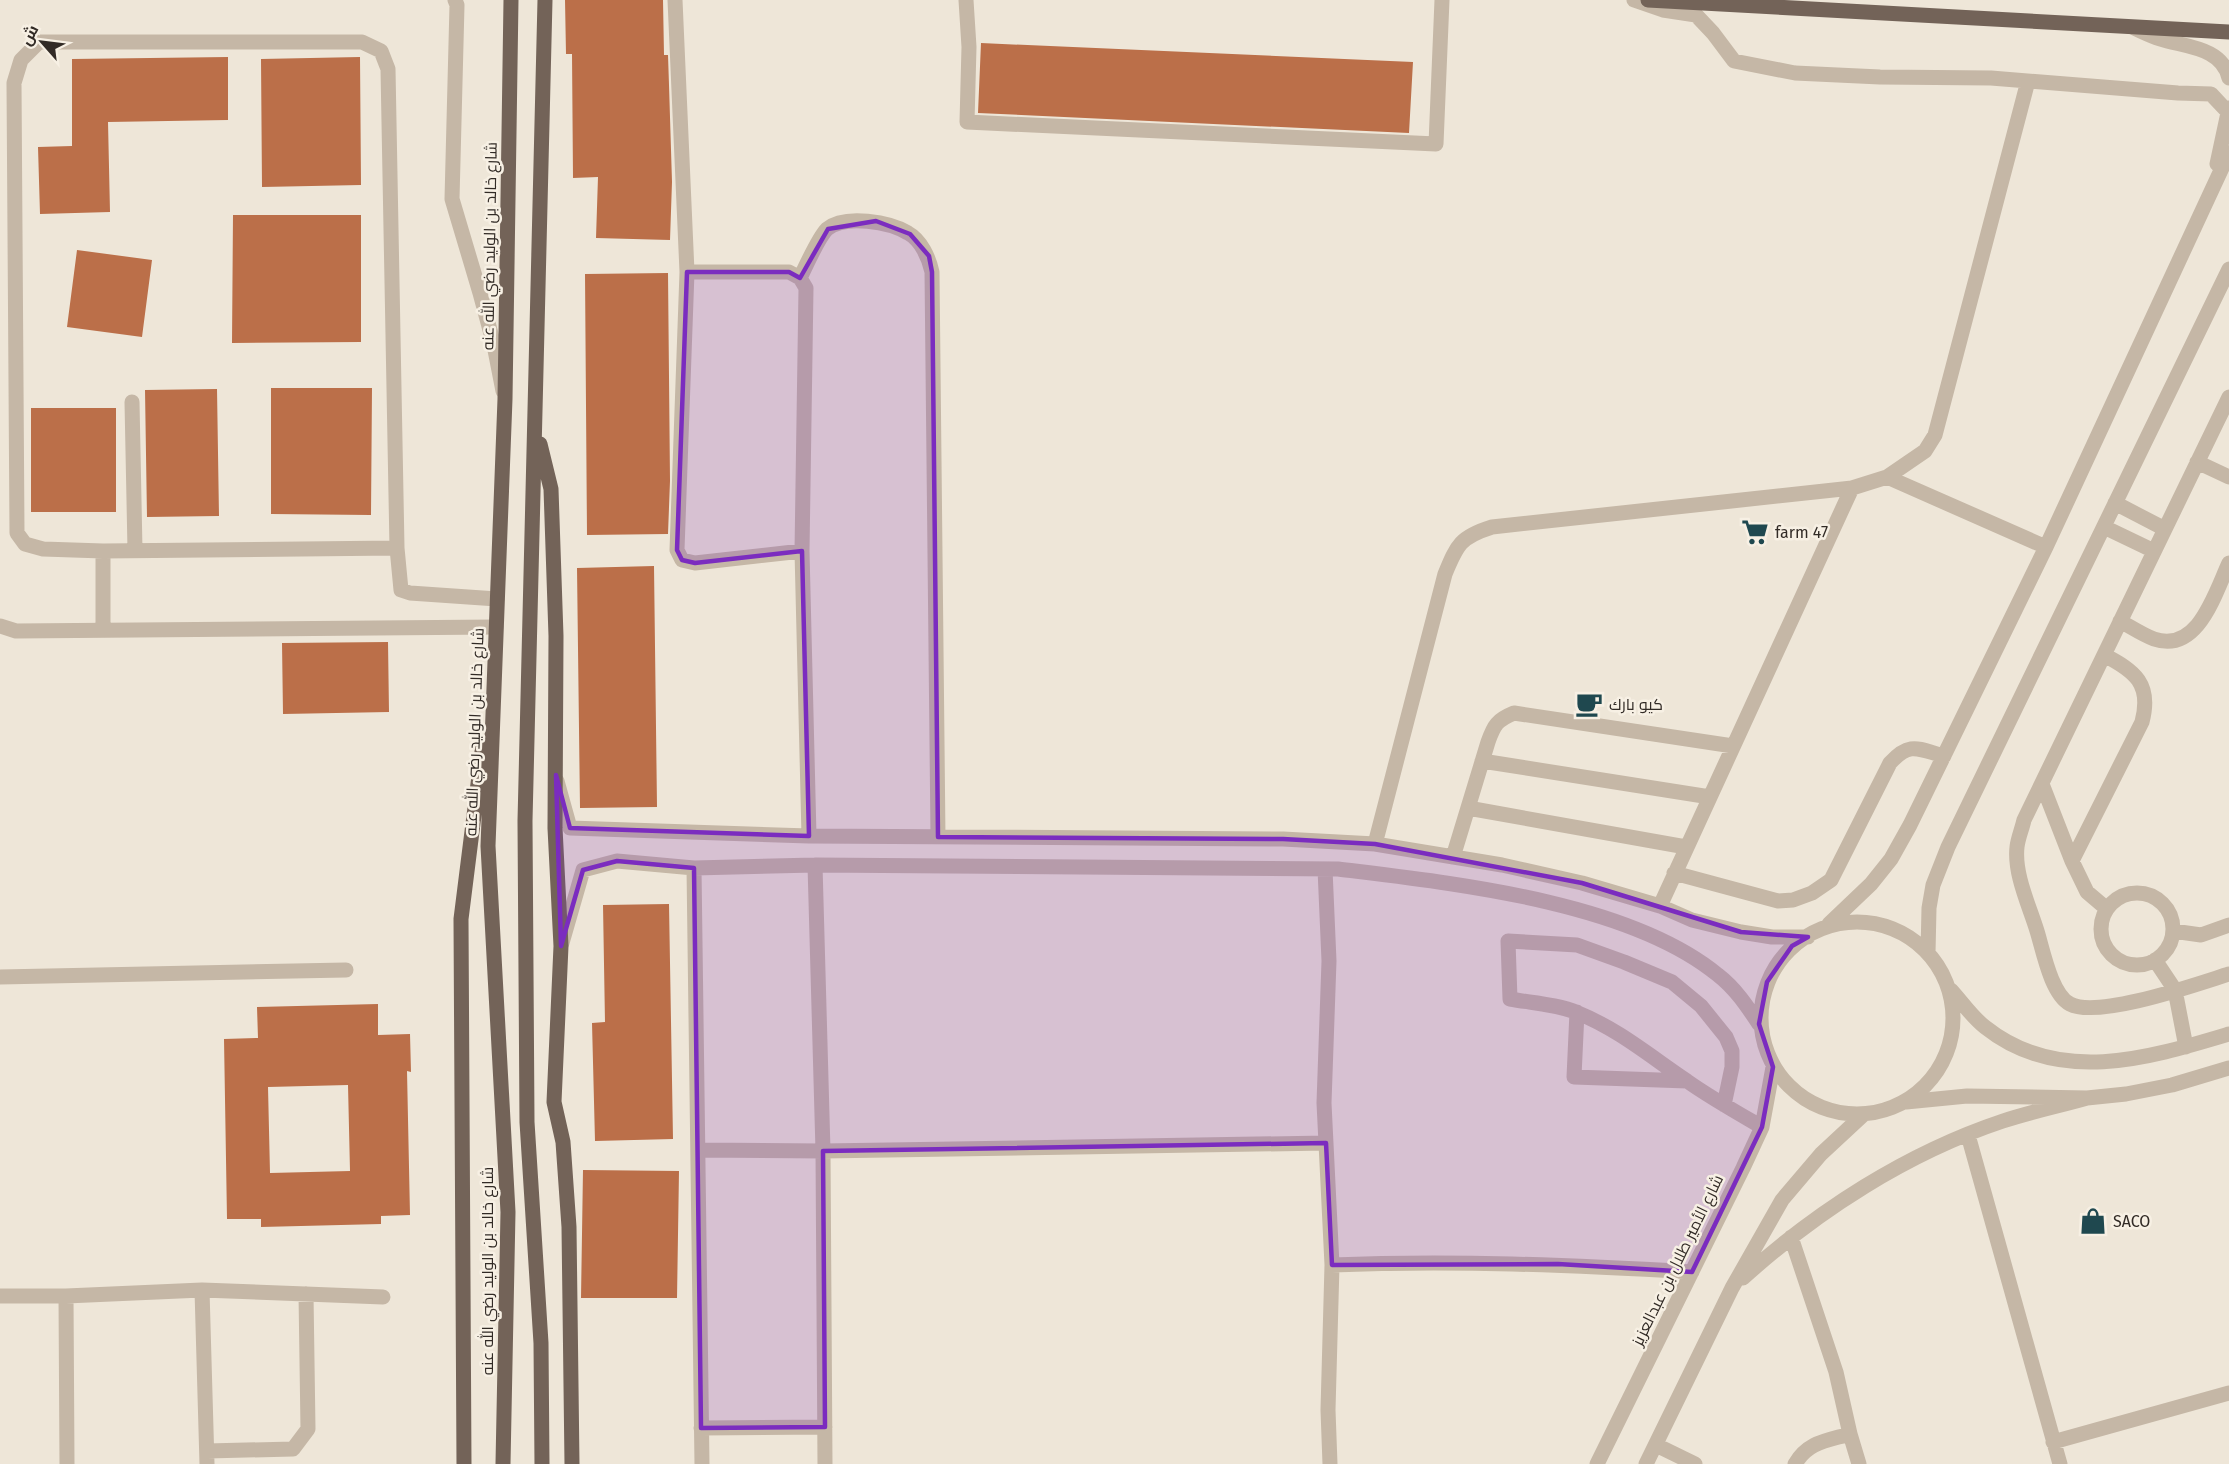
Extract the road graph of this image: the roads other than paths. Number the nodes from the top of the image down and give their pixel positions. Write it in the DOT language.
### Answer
graph roads {
  1 [pos="455,0"];
  2 [pos="511,0"];
  3 [pos="675,0"];
  4 [pos="966,0"];
  5 [pos="1442,0"];
  6 [pos="1634,0"];
  7 [pos="1648,0"];
  8 [pos="546,1"];
  9 [pos="2131,27"];
  10 [pos="2229,32"];
  11 [pos="2229,78"];
  12 [pos="2028,81"];
  13 [pos="2229,110"];
  14 [pos="2229,153"];
  15 [pos="2211,192"];
  16 [pos="2229,269"];
  17 [pos="687,272"];
  18 [pos="800,278"];
  19 [pos="2229,397"];
  20 [pos="505,399"];
  21 [pos="132,402"];
  22 [pos="535,424"];
  23 [pos="2197,462"];
  24 [pos="1887,477"];
  25 [pos="2229,477"];
  26 [pos="1852,488"];
  27 [pos="2115,504"];
  28 [pos="2104,527"];
  29 [pos="2165,529"];
  30 [pos="2046,547"];
  31 [pos="397,548"];
  32 [pos="135,550"];
  33 [pos="103,551"];
  34 [pos="802,551"];
  35 [pos="2154,551"];
  36 [pos="2229,564"];
  37 [pos="497,600"];
  38 [pos="2120,621"];
  39 [pos="0,626"];
  40 [pos="103,630"];
  41 [pos="496,632"];
  42 [pos="2104,655"];
  43 [pos="1733,746"];
  44 [pos="1944,756"];
  45 [pos="1482,761"];
  46 [pos="556,776"];
  47 [pos="2042,784"];
  48 [pos="1710,797"];
  49 [pos="1468,808"];
  50 [pos="809,836"];
  51 [pos="938,837"];
  52 [pos="1375,844"];
  53 [pos="1686,847"];
  54 [pos="1453,857"];
  55 [pos="2072,861"];
  56 [pos="815,865"];
  57 [pos="694,868"];
  58 [pos="1325,869"];
  59 [pos="1674,873"];
  60 [pos="1660,906"];
  61 [pos="2108,909"];
  62 [pos="1829,924"];
  63 [pos="2229,925"];
  64 [pos="2173,931"];
  65 [pos="1808,937"];
  66 [pos="561,946"];
  67 [pos="1928,953"];
  68 [pos="2155,960"];
  69 [pos="346,970"];
  70 [pos="2229,974"];
  71 [pos="0,977"];
  72 [pos="1950,989"];
  73 [pos="2175,990"];
  74 [pos="1577,1012"];
  75 [pos="1759,1024"];
  76 [pos="2229,1034"];
  77 [pos="2186,1047"];
  78 [pos="1773,1067"];
  79 [pos="2229,1068"];
  80 [pos="1687,1082"];
  81 [pos="2087,1098"];
  82 [pos="1906,1102"];
  83 [pos="1724,1105"];
  84 [pos="1863,1115"];
  85 [pos="1762,1126"];
  86 [pos="1968,1135"];
  87 [pos="1326,1143"];
  88 [pos="699,1150"];
  89 [pos="823,1151"];
  90 [pos="1791,1237"];
  91 [pos="1332,1265"];
  92 [pos="1692,1272"];
  93 [pos="1732,1288"];
  94 [pos="202,1290"];
  95 [pos="306,1294"];
  96 [pos="0,1296"];
  97 [pos="66,1296"];
  98 [pos="383,1297"];
  99 [pos="2229,1393"];
  100 [pos="825,1427"];
  101 [pos="701,1428"];
  102 [pos="1850,1434"];
  103 [pos="2053,1442"];
  104 [pos="1656,1445"];
  105 [pos="207,1458"];
  106 [pos="1649,1463"];
  107 [pos="67,1464"];
  108 [pos="464,1464"];
  109 [pos="504,1464"];
  110 [pos="542,1464"];
  111 [pos="572,1464"];
  112 [pos="702,1464"];
  113 [pos="825,1464"];
  114 [pos="1330,1464"];
  115 [pos="1597,1464"];
  116 [pos="1695,1464"];
  117 [pos="1795,1464"];
  118 [pos="1859,1464"];
  119 [pos="2060,1464"];
  1 -- 20 [label="street"];
  2 -- 20 [label="main road, شارع خالد بن الوليد رضي الله عنه"];
  3 -- 17 [label="street"];
  4 -- 5 [label="street"];
  6 -- 12 [label="street"];
  7 -- 9 [label="main road"];
  8 -- 22 [label="main road"];
  9 -- 10 [label="main road"];
  9 -- 11 [label="street"];
  12 -- 13 [label="street"];
  12 -- 24 [label="street"];
  13 -- 15 [label="street"];
  14 -- 15 [label="street"];
  15 -- 30 [label="street"];
  16 -- 27 [label="street"];
  17 -- 18 [label="street"];
  17 -- 34 [label="street"];
  18 -- 34 [label="street"];
  18 -- 51 [label="street"];
  19 -- 23 [label="street"];
  20 -- 37 [label="main road, شارع خالد بن الوليد رضي الله عنه"];
  21 -- 32 [label="street"];
  22 -- 46 [label="main road"];
  22 -- 110 [label="main road"];
  23 -- 25 [label="street"];
  23 -- 29 [label="street"];
  24 -- 26 [label="street"];
  24 -- 30 [label="street"];
  26 -- 43 [label="street"];
  26 -- 52 [label="street"];
  27 -- 28 [label="street"];
  27 -- 29 [label="street"];
  28 -- 35 [label="street"];
  28 -- 67 [label="street"];
  29 -- 35 [label="street"];
  30 -- 44 [label="street"];
  31 -- 32 [label="street"];
  31 -- 33 [label="street"];
  31 -- 37 [label="street"];
  32 -- 33 [label="street"];
  33 -- 40 [label="street"];
  34 -- 50 [label="street"];
  35 -- 38 [label="street"];
  36 -- 38 [label="street"];
  37 -- 41 [label="main road, شارع خالد بن الوليد رضي الله عنه"];
  38 -- 42 [label="street"];
  39 -- 40 [label="street"];
  40 -- 41 [label="street"];
  41 -- 108 [label="main road"];
  41 -- 109 [label="main road, شارع خالد بن الوليد رضي الله عنه"];
  42 -- 47 [label="street"];
  42 -- 55 [label="street"];
  43 -- 45 [label="street"];
  43 -- 48 [label="street"];
  44 -- 59 [label="street"];
  44 -- 62 [label="street"];
  45 -- 48 [label="street"];
  45 -- 49 [label="street"];
  46 -- 50 [label="street"];
  46 -- 66 [label="main road"];
  47 -- 55 [label="street"];
  47 -- 73 [label="street"];
  48 -- 53 [label="street"];
  49 -- 53 [label="street"];
  49 -- 54 [label="street"];
  50 -- 51 [label="street"];
  51 -- 52 [label="street"];
  52 -- 54 [label="street"];
  53 -- 59 [label="street"];
  54 -- 60 [label="street"];
  55 -- 61 [label="street"];
  56 -- 57 [label="street"];
  56 -- 58 [label="street"];
  56 -- 89 [label="street"];
  57 -- 66 [label="street"];
  57 -- 88 [label="street"];
  58 -- 75 [label="street"];
  58 -- 87 [label="street"];
  59 -- 60 [label="street"];
  60 -- 65 [label="street"];
  61 -- 64 [label="street"];
  61 -- 68 [label="street"];
  62 -- 65 [label="street"];
  62 -- 67 [label="street"];
  63 -- 64 [label="street"];
  64 -- 68 [label="street"];
  65 -- 75 [label="street"];
  66 -- 111 [label="main road"];
  67 -- 72 [label="street"];
  68 -- 73 [label="street"];
  69 -- 71 [label="street"];
  70 -- 73 [label="street"];
  72 -- 77 [label="street"];
  72 -- 82 [label="street"];
  73 -- 77 [label="street"];
  74 -- 80 [label="street"];
  74 -- 80 [label="street"];
  74 -- 83 [label="street"];
  75 -- 78 [label="street"];
  76 -- 77 [label="street"];
  78 -- 84 [label="street"];
  78 -- 85 [label="street, شارع الأمير طلال بن عبدالعزيز"];
  79 -- 81 [label="street"];
  80 -- 83 [label="street"];
  81 -- 82 [label="street"];
  81 -- 86 [label="street"];
  82 -- 84 [label="street"];
  83 -- 85 [label="street"];
  84 -- 93 [label="street"];
  85 -- 92 [label="street, شارع الأمير طلال بن عبدالعزيز"];
  86 -- 90 [label="street"];
  86 -- 103 [label="street"];
  87 -- 89 [label="street"];
  87 -- 91 [label="street"];
  88 -- 89 [label="street"];
  88 -- 101 [label="street"];
  89 -- 100 [label="street"];
  90 -- 93 [label="street"];
  90 -- 102 [label="street"];
  91 -- 92 [label="street"];
  91 -- 114 [label="street"];
  92 -- 115 [label="street, شارع الأمير طلال بن عبدالعزيز"];
  93 -- 104 [label="street"];
  94 -- 95 [label="street"];
  94 -- 97 [label="street"];
  94 -- 105 [label="street"];
  95 -- 98 [label="street"];
  95 -- 105 [label="street"];
  96 -- 97 [label="street"];
  97 -- 107 [label="street"];
  99 -- 103 [label="street"];
  100 -- 101 [label="street"];
  100 -- 113 [label="street"];
  101 -- 112 [label="street"];
  102 -- 117 [label="street"];
  102 -- 118 [label="street"];
  103 -- 119 [label="street"];
  104 -- 106 [label="street"];
  104 -- 116 [label="street"];
}
